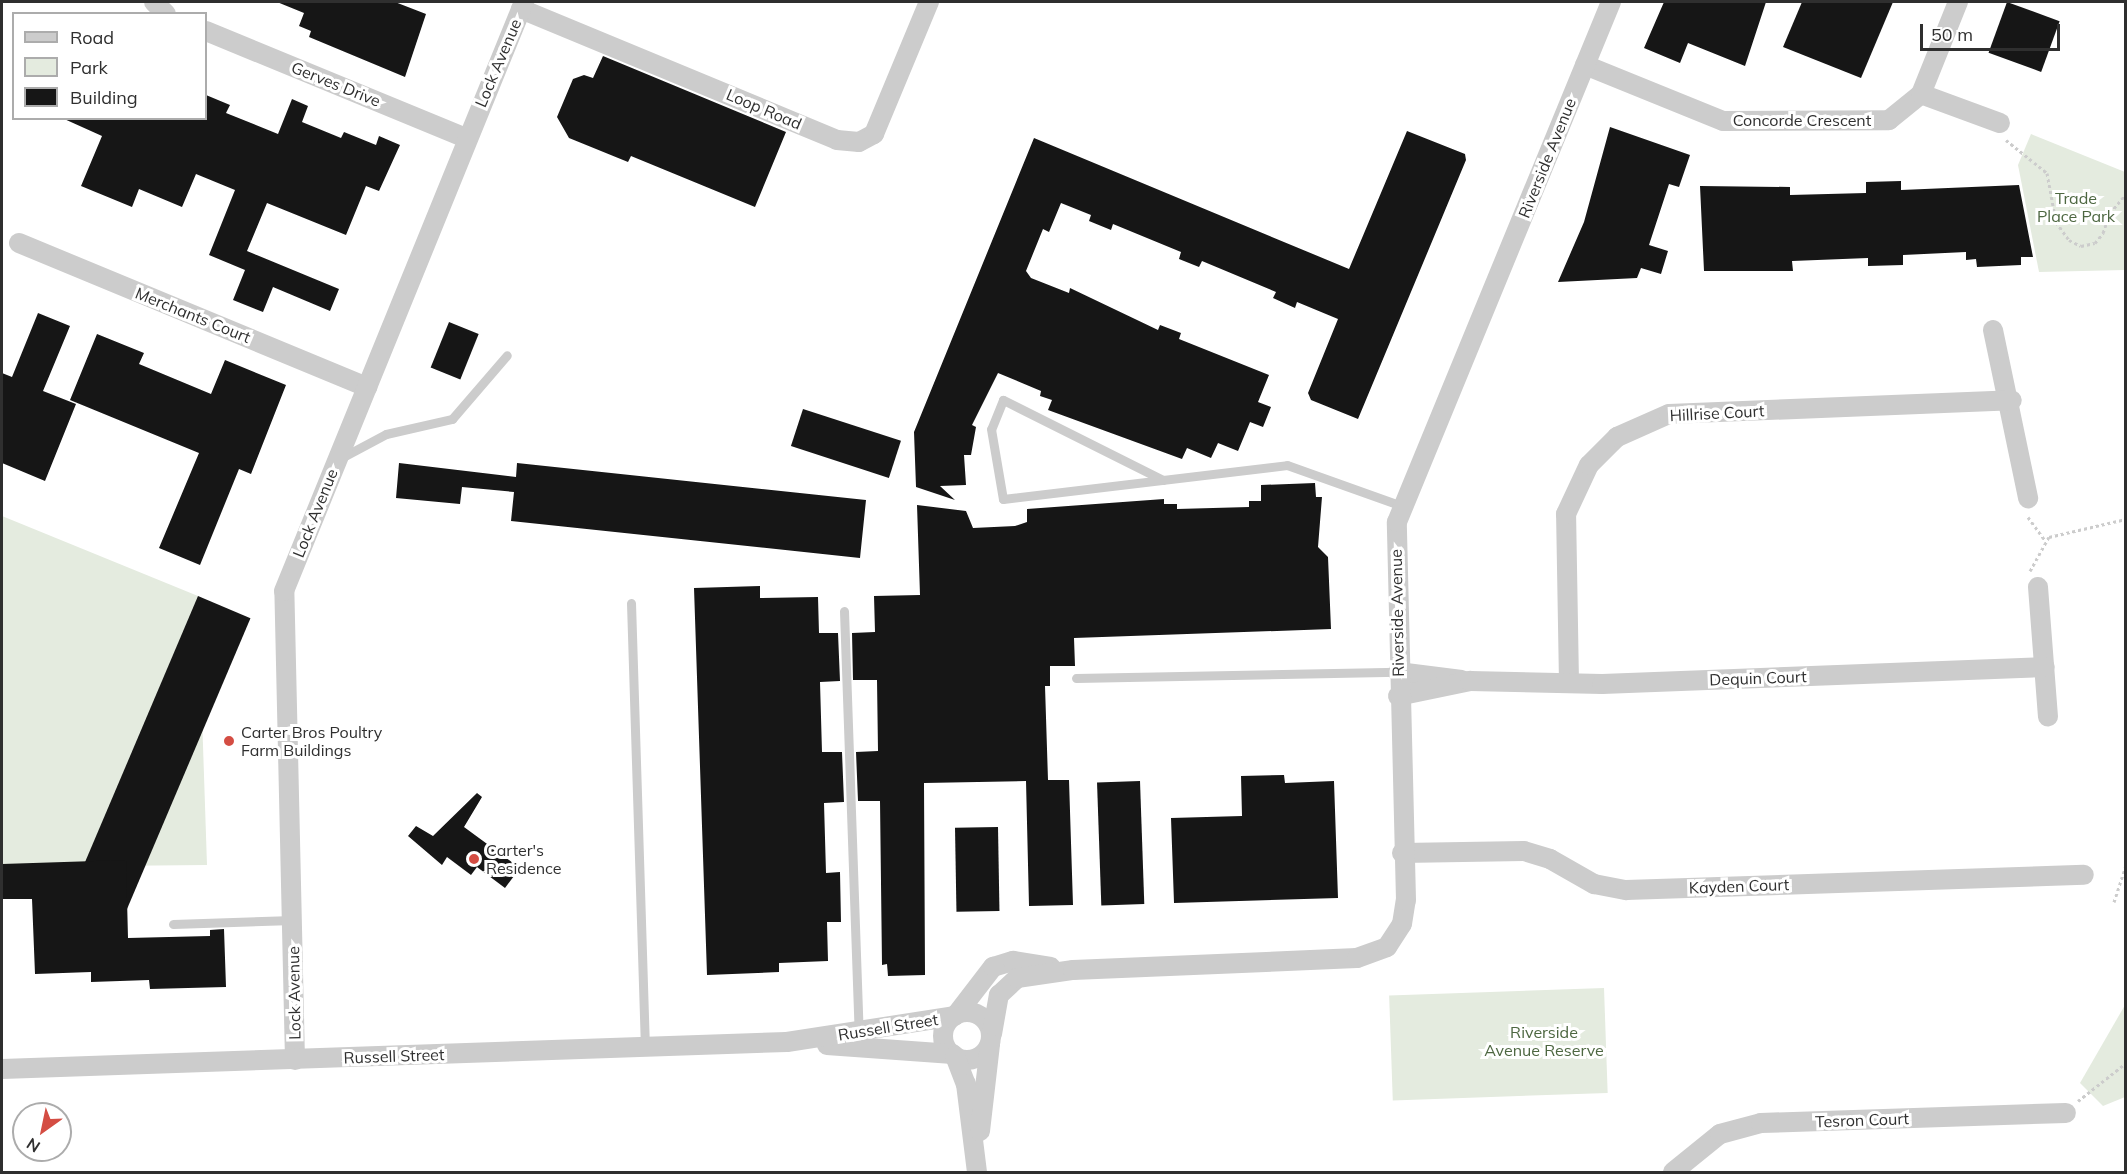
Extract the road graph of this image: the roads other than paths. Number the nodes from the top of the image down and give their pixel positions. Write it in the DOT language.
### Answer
graph roads {
  1 [pos="929,2"];
  2 [pos="1611,2"];
  3 [pos="1958,2"];
  4 [pos="523,5"];
  5 [pos="207,31"];
  6 [pos="1585,65"];
  7 [pos="1921,94"];
  8 [pos="2000,123"];
  9 [pos="466,138"];
  10 [pos="19,243"];
  11 [pos="1993,330"];
  12 [pos="507,355"];
  13 [pos="367,387"];
  14 [pos="2012,400"];
  15 [pos="336,460"];
  16 [pos="1163,480"];
  17 [pos="2028,498"];
  18 [pos="1402,506"];
  19 [pos="2034,580"];
  20 [pos="631,603"];
  21 [pos="844,611"];
  22 [pos="2045,667"];
  23 [pos="1398,672"];
  24 [pos="1076,678"];
  25 [pos="1470,681"];
  26 [pos="1569,682"];
  27 [pos="1398,696"];
  28 [pos="2048,717"];
  29 [pos="1402,853"];
  30 [pos="2084,875"];
  31 [pos="293,920"];
  32 [pos="173,924"];
  33 [pos="1073,970"];
  34 [pos="955,1015"];
  35 [pos="859,1039"];
  36 [pos="991,1039"];
  37 [pos="645,1046"];
  38 [pos="954,1055"];
  39 [pos="295,1060"];
  40 [pos="2,1069"];
  41 [pos="2066,1113"];
  42 [pos="977,1165"];
  43 [pos="1673,1173"];
  1 -- 4 [label="street, Loop Road"];
  2 -- 6 [label="street, Riverside Avenue"];
  3 -- 7 [label="street, Concorde Crescent"];
  4 -- 9 [label="street, Lock Avenue"];
  5 -- 9 [label="street, Gerves Drive"];
  6 -- 7 [label="street, Concorde Crescent"];
  6 -- 18 [label="street, Riverside Avenue"];
  7 -- 8 [label="street"];
  9 -- 13 [label="street, Lock Avenue"];
  10 -- 13 [label="street, Merchants Court"];
  11 -- 14 [label="street"];
  12 -- 15 [label="lane"];
  13 -- 15 [label="street, Lock Avenue"];
  14 -- 17 [label="street"];
  14 -- 26 [label="street, Hillrise Court"];
  15 -- 31 [label="street, Lock Avenue"];
  16 -- 16 [label="lane"];
  16 -- 18 [label="lane"];
  18 -- 23 [label="street, Riverside Avenue"];
  19 -- 22 [label="street"];
  20 -- 37 [label="lane"];
  21 -- 35 [label="lane"];
  22 -- 26 [label="street, Dequin Court"];
  22 -- 28 [label="street"];
  23 -- 24 [label="lane"];
  23 -- 25 [label="street, Dequin Court"];
  23 -- 27 [label="street, Riverside Avenue"];
  25 -- 26 [label="street, Dequin Court"];
  25 -- 27 [label="street, Dequin Court"];
  27 -- 29 [label="street, Riverside Avenue"];
  29 -- 30 [label="street, Kayden Court"];
  29 -- 33 [label="street, Riverside Avenue"];
  31 -- 32 [label="lane"];
  31 -- 39 [label="street, Lock Avenue"];
  33 -- 34 [label="street, Riverside Avenue"];
  33 -- 36 [label="street, Riverside Avenue"];
  34 -- 35 [label="street, Russell Street"];
  34 -- 36 [label="street"];
  34 -- 38 [label="street"];
  35 -- 37 [label="street, Russell Street"];
  35 -- 38 [label="street, Russell Street"];
  36 -- 38 [label="street"];
  36 -- 42 [label="street, Riverside Avenue"];
  37 -- 39 [label="street, Russell Street"];
  38 -- 42 [label="street"];
  39 -- 40 [label="street, Russell Street"];
  41 -- 43 [label="street, Tesron Court"];
}
